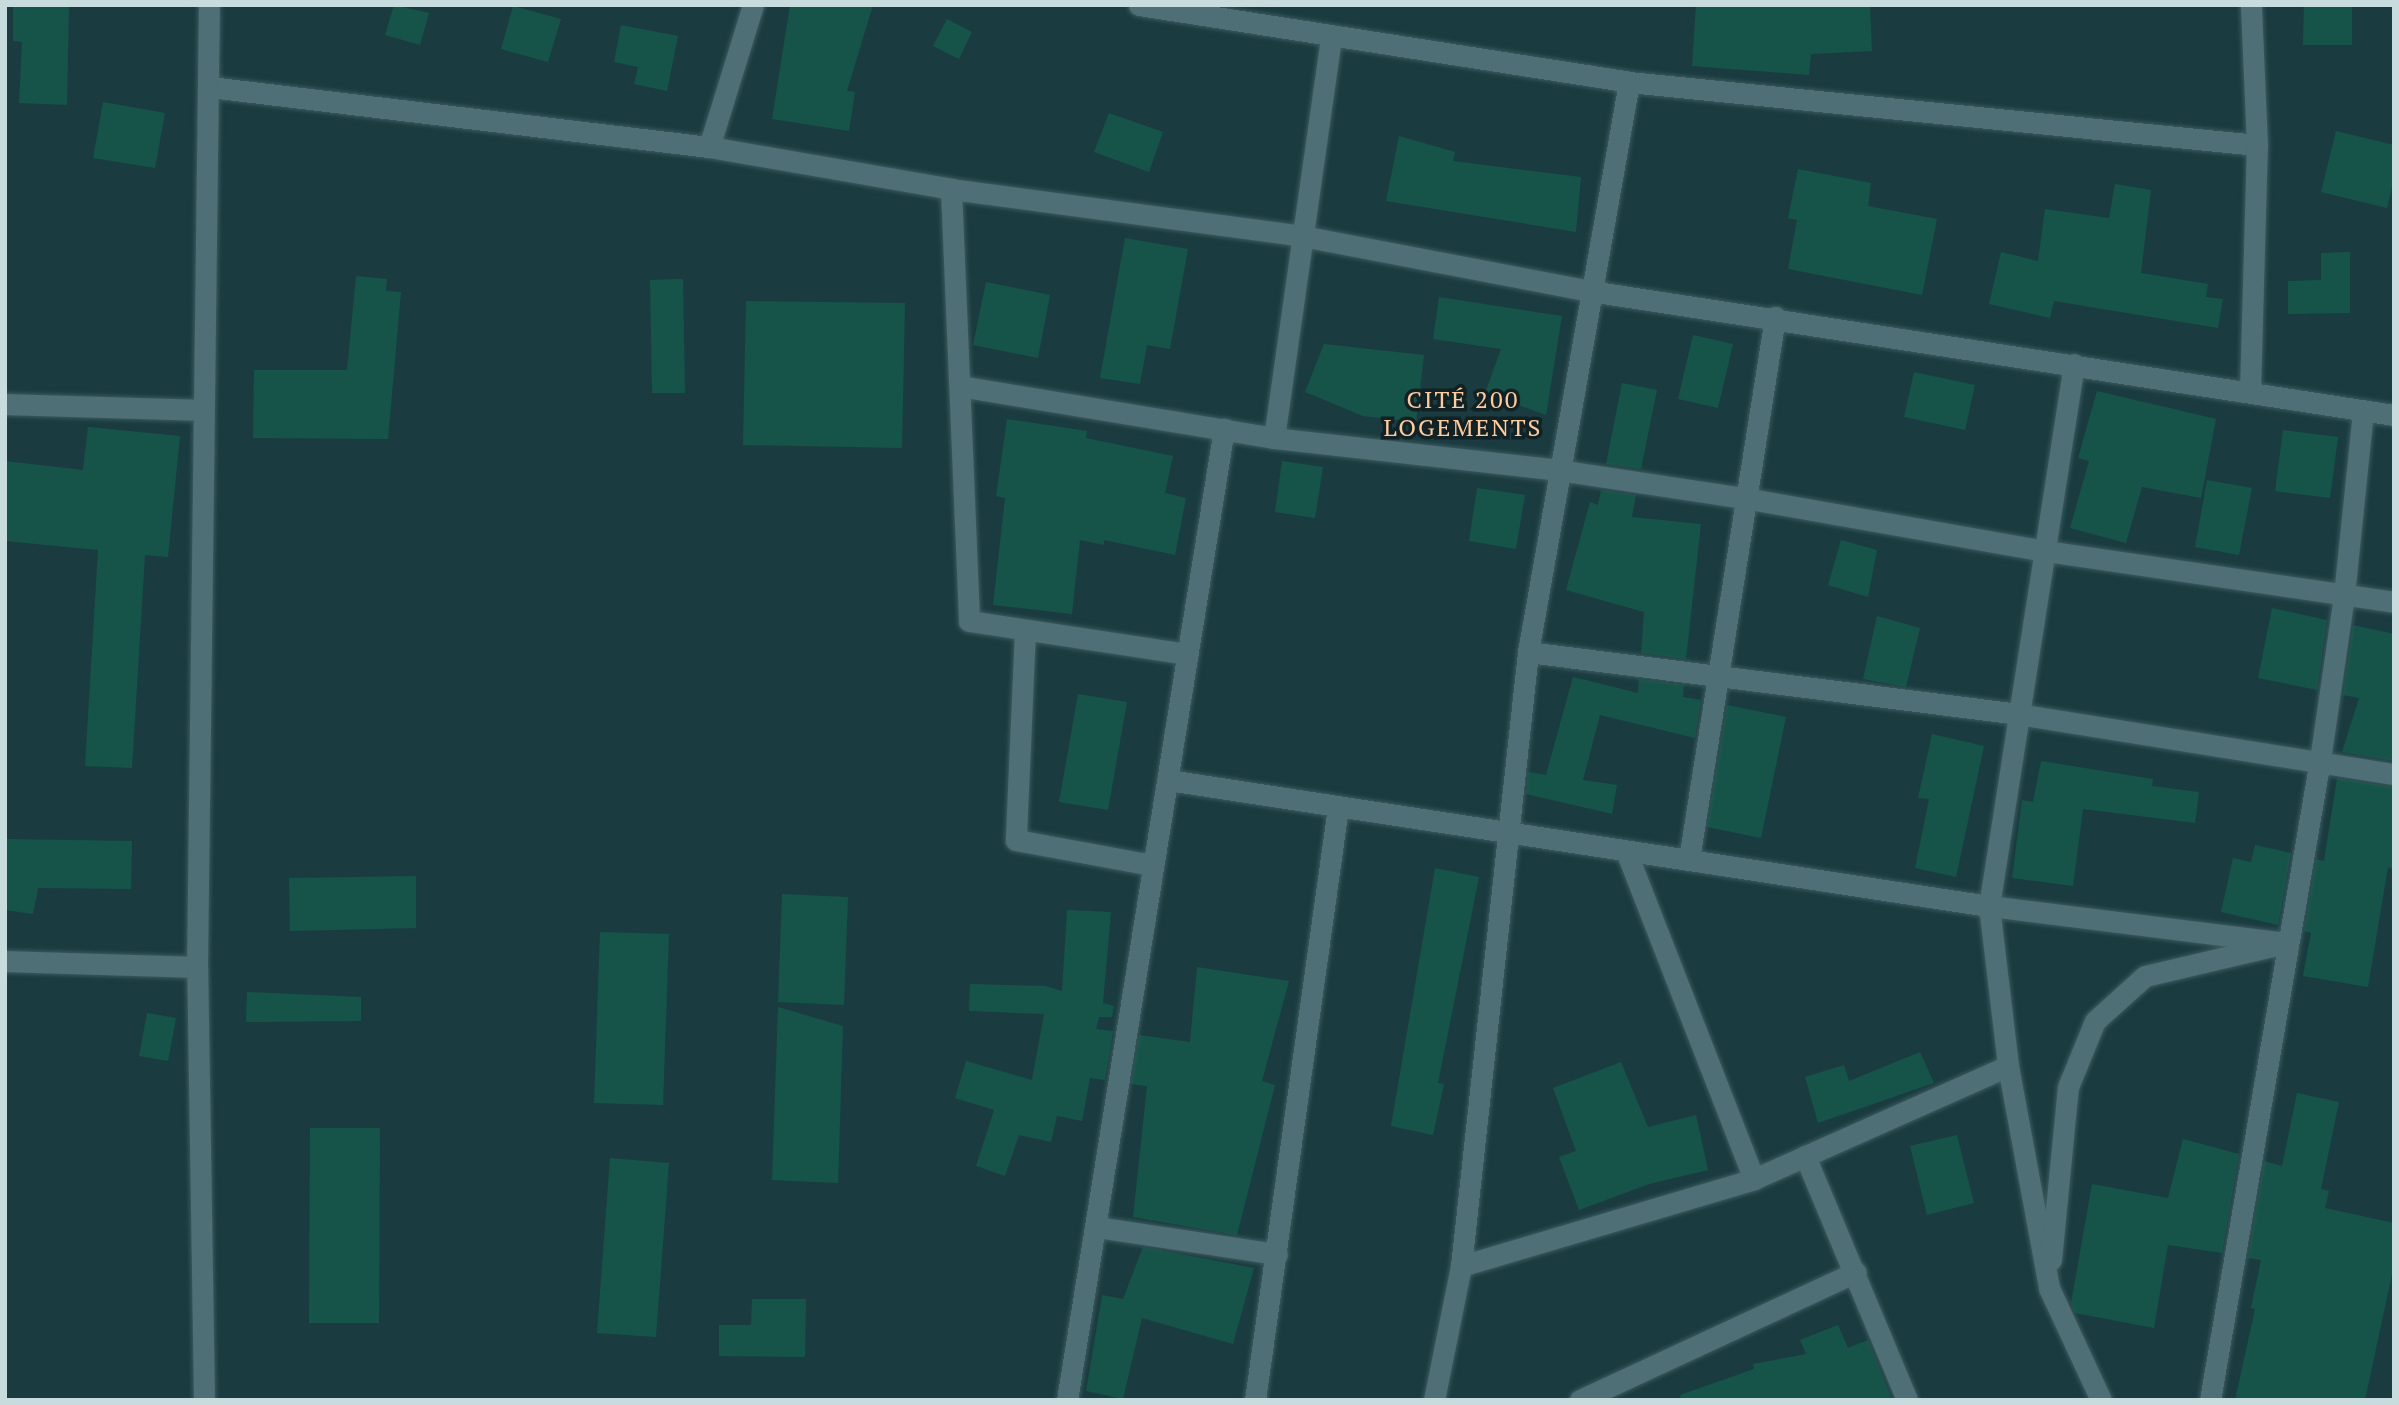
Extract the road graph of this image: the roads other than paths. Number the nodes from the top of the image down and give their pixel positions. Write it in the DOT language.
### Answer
graph roads {
  1 [pos="209,5"];
  2 [pos="753,5"];
  3 [pos="1139,5"];
  4 [pos="2251,5"];
  5 [pos="1331,36"];
  6 [pos="1629,82"];
  7 [pos="210,86"];
  8 [pos="2257,145"];
  9 [pos="709,147"];
  10 [pos="951,189"];
  11 [pos="1302,236"];
  12 [pos="1590,291"];
  13 [pos="1774,317"];
  14 [pos="2074,364"];
  15 [pos="960,386"];
  16 [pos="2250,392"];
  17 [pos="5,404"];
  18 [pos="203,410"];
  19 [pos="2363,410"];
  20 [pos="2394,415"];
  21 [pos="1224,429"];
  22 [pos="1274,438"];
  23 [pos="1558,470"];
  24 [pos="1744,498"];
  25 [pos="2045,551"];
  26 [pos="2344,595"];
  27 [pos="2394,602"];
  28 [pos="1025,630"];
  29 [pos="1528,653"];
  30 [pos="1188,654"];
  31 [pos="1715,676"];
  32 [pos="2018,714"];
  33 [pos="2320,760"];
  34 [pos="2394,774"];
  35 [pos="1168,780"];
  36 [pos="1338,807"];
  37 [pos="1508,833"];
  38 [pos="1626,851"];
  39 [pos="1689,859"];
  40 [pos="1152,865"];
  41 [pos="1989,906"];
  42 [pos="2288,943"];
  43 [pos="5,961"];
  44 [pos="197,967"];
  45 [pos="2008,1066"];
  46 [pos="1805,1156"];
  47 [pos="1754,1179"];
  48 [pos="1096,1227"];
  49 [pos="1277,1254"];
  50 [pos="1461,1266"];
  51 [pos="1856,1272"];
  52 [pos="2049,1288"];
  53 [pos="204,1400"];
  54 [pos="1067,1400"];
  55 [pos="1255,1400"];
  56 [pos="1434,1400"];
  57 [pos="1580,1400"];
  58 [pos="1907,1400"];
  59 [pos="2101,1400"];
  60 [pos="2210,1400"];
  1 -- 7 [label="street"];
  2 -- 9 [label="street"];
  3 -- 5 [label="street"];
  4 -- 8 [label="street"];
  5 -- 6 [label="street"];
  5 -- 11 [label="street"];
  6 -- 8 [label="street"];
  6 -- 12 [label="street"];
  7 -- 9 [label="street"];
  7 -- 18 [label="street"];
  8 -- 16 [label="street"];
  9 -- 10 [label="street"];
  10 -- 11 [label="street"];
  10 -- 15 [label="street"];
  11 -- 12 [label="street"];
  11 -- 22 [label="street"];
  12 -- 13 [label="street"];
  12 -- 23 [label="street"];
  13 -- 14 [label="street"];
  13 -- 24 [label="street"];
  14 -- 16 [label="street"];
  14 -- 25 [label="street"];
  15 -- 21 [label="street"];
  15 -- 28 [label="street"];
  16 -- 19 [label="street"];
  17 -- 18 [label="street"];
  18 -- 44 [label="street"];
  19 -- 20 [label="street"];
  19 -- 26 [label="street"];
  21 -- 22 [label="street"];
  21 -- 30 [label="street"];
  22 -- 23 [label="street"];
  23 -- 24 [label="street"];
  23 -- 29 [label="street"];
  24 -- 25 [label="street"];
  24 -- 31 [label="street"];
  25 -- 26 [label="street"];
  25 -- 32 [label="street"];
  26 -- 27 [label="street"];
  26 -- 33 [label="street"];
  28 -- 30 [label="street"];
  28 -- 40 [label="street"];
  29 -- 31 [label="street"];
  29 -- 37 [label="street"];
  30 -- 35 [label="street"];
  31 -- 32 [label="street"];
  31 -- 39 [label="street"];
  32 -- 33 [label="street"];
  32 -- 41 [label="street"];
  33 -- 34 [label="street"];
  33 -- 42 [label="street"];
  35 -- 36 [label="street"];
  35 -- 40 [label="street"];
  36 -- 37 [label="street"];
  36 -- 49 [label="street"];
  37 -- 38 [label="street"];
  37 -- 50 [label="street"];
  38 -- 39 [label="street"];
  38 -- 47 [label="street"];
  39 -- 41 [label="street"];
  40 -- 48 [label="street"];
  41 -- 42 [label="street"];
  41 -- 45 [label="street"];
  42 -- 52 [label="street"];
  42 -- 60 [label="street"];
  43 -- 44 [label="street"];
  44 -- 53 [label="street"];
  45 -- 46 [label="street"];
  45 -- 52 [label="street"];
  46 -- 47 [label="street"];
  46 -- 51 [label="street"];
  47 -- 50 [label="street"];
  48 -- 49 [label="street"];
  48 -- 54 [label="street"];
  49 -- 55 [label="street"];
  50 -- 56 [label="street"];
  51 -- 57 [label="street"];
  51 -- 58 [label="street"];
  52 -- 59 [label="street"];
}
